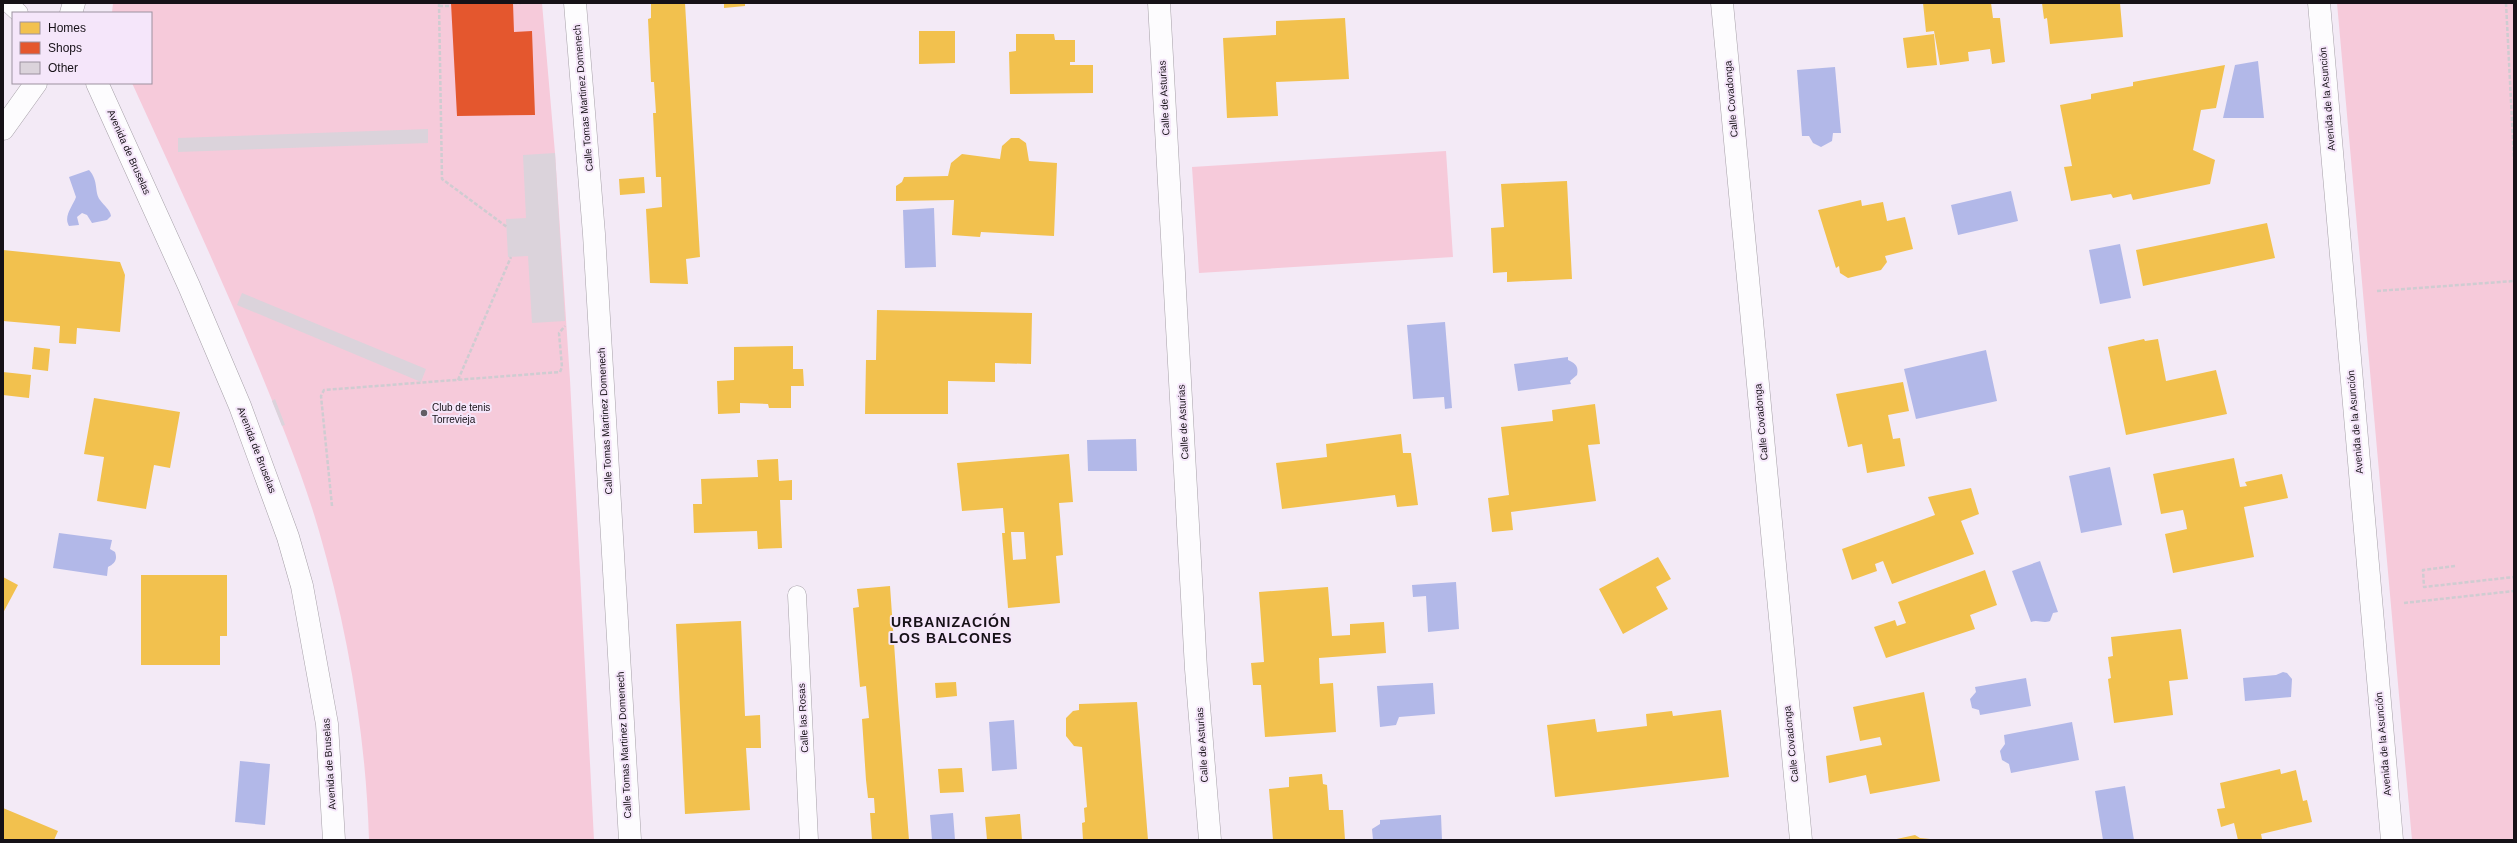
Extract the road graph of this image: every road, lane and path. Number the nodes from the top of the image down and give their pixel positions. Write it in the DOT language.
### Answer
graph roads {
  1 [pos="8,3"];
  2 [pos="513,3"];
  3 [pos="521,3"];
  4 [pos="575,3"];
  5 [pos="1159,3"];
  6 [pos="1722,3"];
  7 [pos="2319,3"];
  8 [pos="2506,3"];
  9 [pos="439,5"];
  10 [pos="452,6"];
  11 [pos="18,12"];
  12 [pos="35,84"];
  13 [pos="97,84"];
  14 [pos="3,129"];
  15 [pos="2514,160"];
  16 [pos="507,227"];
  17 [pos="511,257"];
  18 [pos="2514,281"];
  19 [pos="2371,292"];
  20 [pos="569,326"];
  21 [pos="458,380"];
  22 [pos="332,506"];
  23 [pos="2455,566"];
  24 [pos="2514,577"];
  25 [pos="2514,591"];
  26 [pos="797,595"];
  27 [pos="2397,603"];
  28 [pos="334,840"];
  29 [pos="630,840"];
  30 [pos="809,840"];
  31 [pos="1210,840"];
  32 [pos="1801,840"];
  33 [pos="2392,840"];
  1 -- 11 [label="lane"];
  2 -- 3 [label="path"];
  4 -- 29 [label="street, Calle Tomas Martinez Domenech"];
  5 -- 31 [label="street, Calle de Asturias"];
  6 -- 32 [label="street, Calle Covadonga"];
  7 -- 33 [label="street, Avenida de la Asunción"];
  8 -- 15 [label="path"];
  9 -- 10 [label="path"];
  9 -- 16 [label="path"];
  12 -- 14 [label="street"];
  13 -- 28 [label="street, Avenida de Bruselas"];
  17 -- 21 [label="path"];
  18 -- 19 [label="path"];
  20 -- 21 [label="path"];
  21 -- 22 [label="path"];
  23 -- 24 [label="path"];
  25 -- 27 [label="path"];
  26 -- 30 [label="lane, Calle las Rosas"];
}
